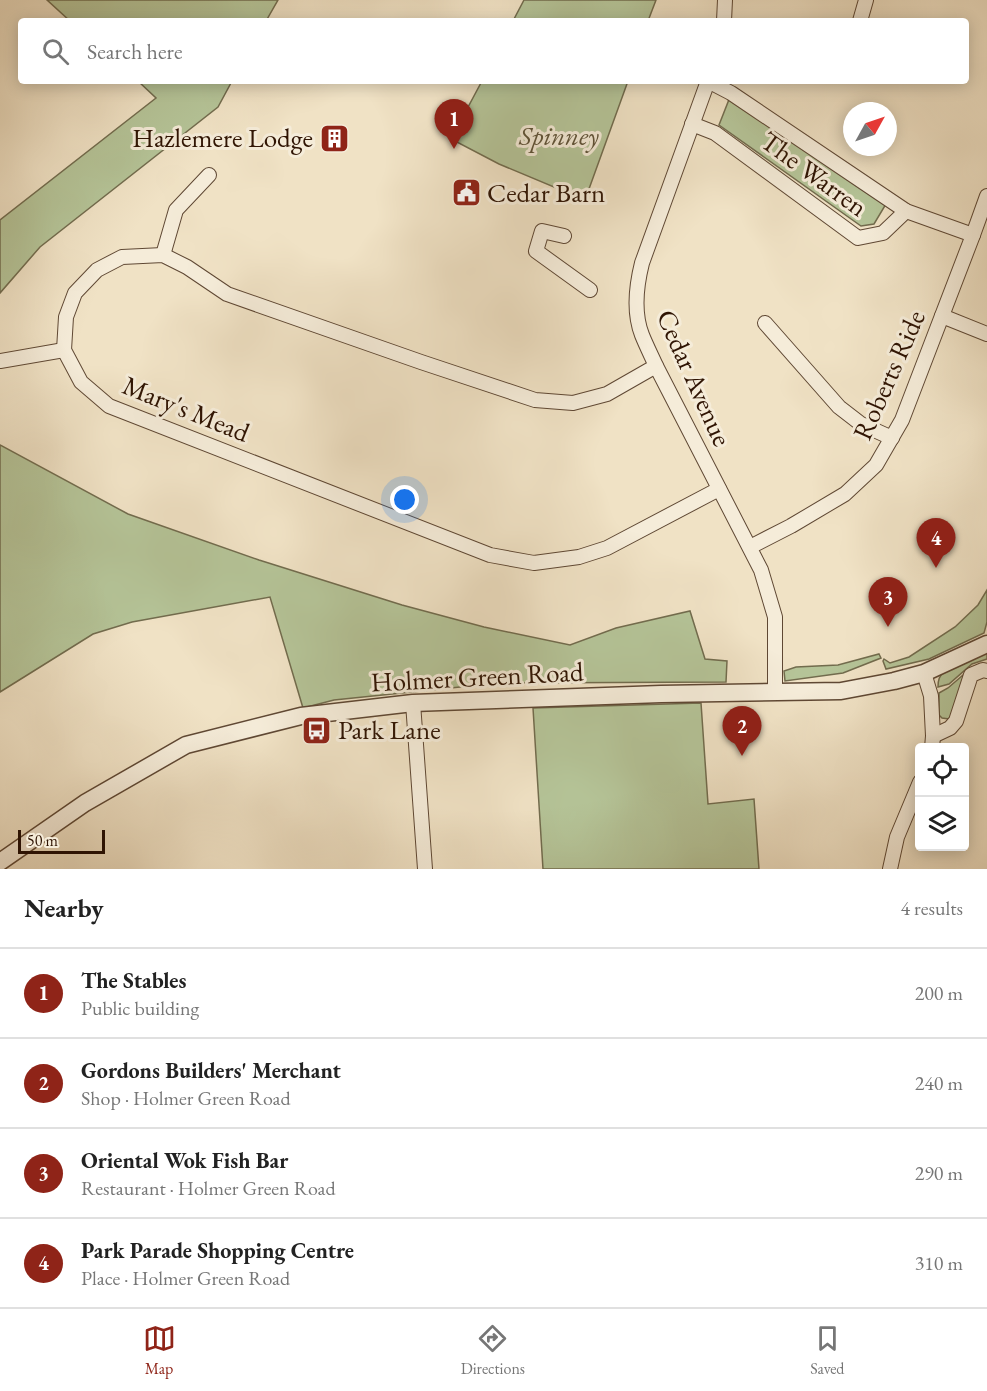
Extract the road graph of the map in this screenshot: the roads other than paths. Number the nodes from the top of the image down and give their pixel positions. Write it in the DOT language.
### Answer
graph roads {
  1 [pos="724,0"];
  2 [pos="866,0"];
  3 [pos="724,18"];
  4 [pos="861,18"];
  5 [pos="707,84"];
  6 [pos="714,84"];
  7 [pos="692,124"];
  8 [pos="209,175"];
  9 [pos="987,196"];
  10 [pos="906,212"];
  11 [pos="973,235"];
  12 [pos="564,236"];
  13 [pos="162,255"];
  14 [pos="590,290"];
  15 [pos="942,316"];
  16 [pos="765,323"];
  17 [pos="987,334"];
  18 [pos="64,350"];
  19 [pos="0,361"];
  20 [pos="656,366"];
  21 [pos="892,438"];
  22 [pos="719,489"];
  23 [pos="750,547"];
  24 [pos="987,645"];
  25 [pos="987,671"];
  26 [pos="924,674"];
  27 [pos="775,693"];
  28 [pos="413,703"];
  29 [pos="932,742"];
  30 [pos="915,794"];
  31 [pos="0,862"];
  32 [pos="425,869"];
  33 [pos="890,869"];
  1 -- 3 [label="street"];
  2 -- 4 [label="street"];
  5 -- 7 [label="street, Cedar Avenue"];
  6 -- 10 [label="street, The Warren"];
  7 -- 10 [label="street, The Warren"];
  7 -- 20 [label="street, Cedar Avenue"];
  8 -- 13 [label="street"];
  9 -- 11 [label="street, Roberts Ride"];
  10 -- 11 [label="street, The Warren"];
  11 -- 15 [label="street, Roberts Ride"];
  12 -- 14 [label="street"];
  13 -- 18 [label="street"];
  13 -- 20 [label="street"];
  15 -- 17 [label="street"];
  15 -- 21 [label="street, Roberts Ride"];
  16 -- 21 [label="street"];
  18 -- 19 [label="street"];
  18 -- 22 [label="street, Mary's Mead"];
  20 -- 22 [label="street, Cedar Avenue"];
  21 -- 23 [label="street, Roberts Ride"];
  22 -- 23 [label="street, Cedar Avenue"];
  23 -- 27 [label="street, Cedar Avenue"];
  24 -- 26 [label="street, Holmer Green Road"];
  25 -- 29 [label="street"];
  26 -- 27 [label="street, Holmer Green Road"];
  26 -- 29 [label="street"];
  27 -- 28 [label="street, Holmer Green Road"];
  28 -- 31 [label="street, Holmer Green Road"];
  28 -- 32 [label="street"];
  30 -- 33 [label="street"];
}
